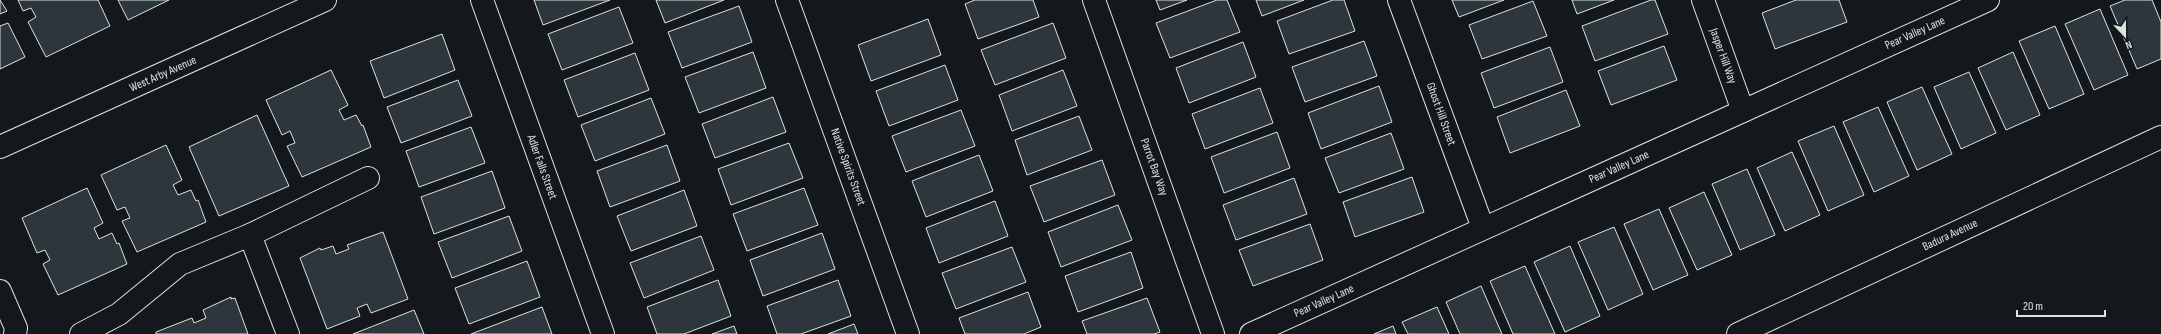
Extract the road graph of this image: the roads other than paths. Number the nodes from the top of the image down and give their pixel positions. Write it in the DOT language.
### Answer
graph roads {
  1 [pos="325,0"];
  2 [pos="482,0"];
  3 [pos="1094,0"];
  4 [pos="1398,0"];
  5 [pos="1703,0"];
  6 [pos="1988,0"];
  7 [pos="795,3"];
  8 [pos="1744,111"];
  9 [pos="2161,137"];
  10 [pos="0,147"];
  11 [pos="368,178"];
  12 [pos="1483,228"];
  13 [pos="250,235"];
  14 [pos="0,291"];
  15 [pos="15,334"];
  16 [pos="81,334"];
  17 [pos="288,334"];
  18 [pos="603,334"];
  19 [pos="908,334"];
  20 [pos="1213,334"];
  21 [pos="1251,334"];
  22 [pos="1738,334"];
  1 -- 10 [label="street, West Arby Avenue"];
  2 -- 18 [label="street, Adler Falls Street"];
  3 -- 20 [label="street, Parrot Bay Way"];
  4 -- 12 [label="street, Ghost Hill Street"];
  5 -- 8 [label="street, Jasper Hill Way"];
  6 -- 8 [label="street, Pear Valley Lane"];
  7 -- 19 [label="street, Native Spirits Street"];
  8 -- 12 [label="street, Pear Valley Lane"];
  9 -- 22 [label="street, Badura Avenue"];
  11 -- 13 [label="street"];
  12 -- 21 [label="street, Pear Valley Lane"];
  13 -- 16 [label="street"];
  13 -- 17 [label="street"];
  14 -- 15 [label="street"];
}
